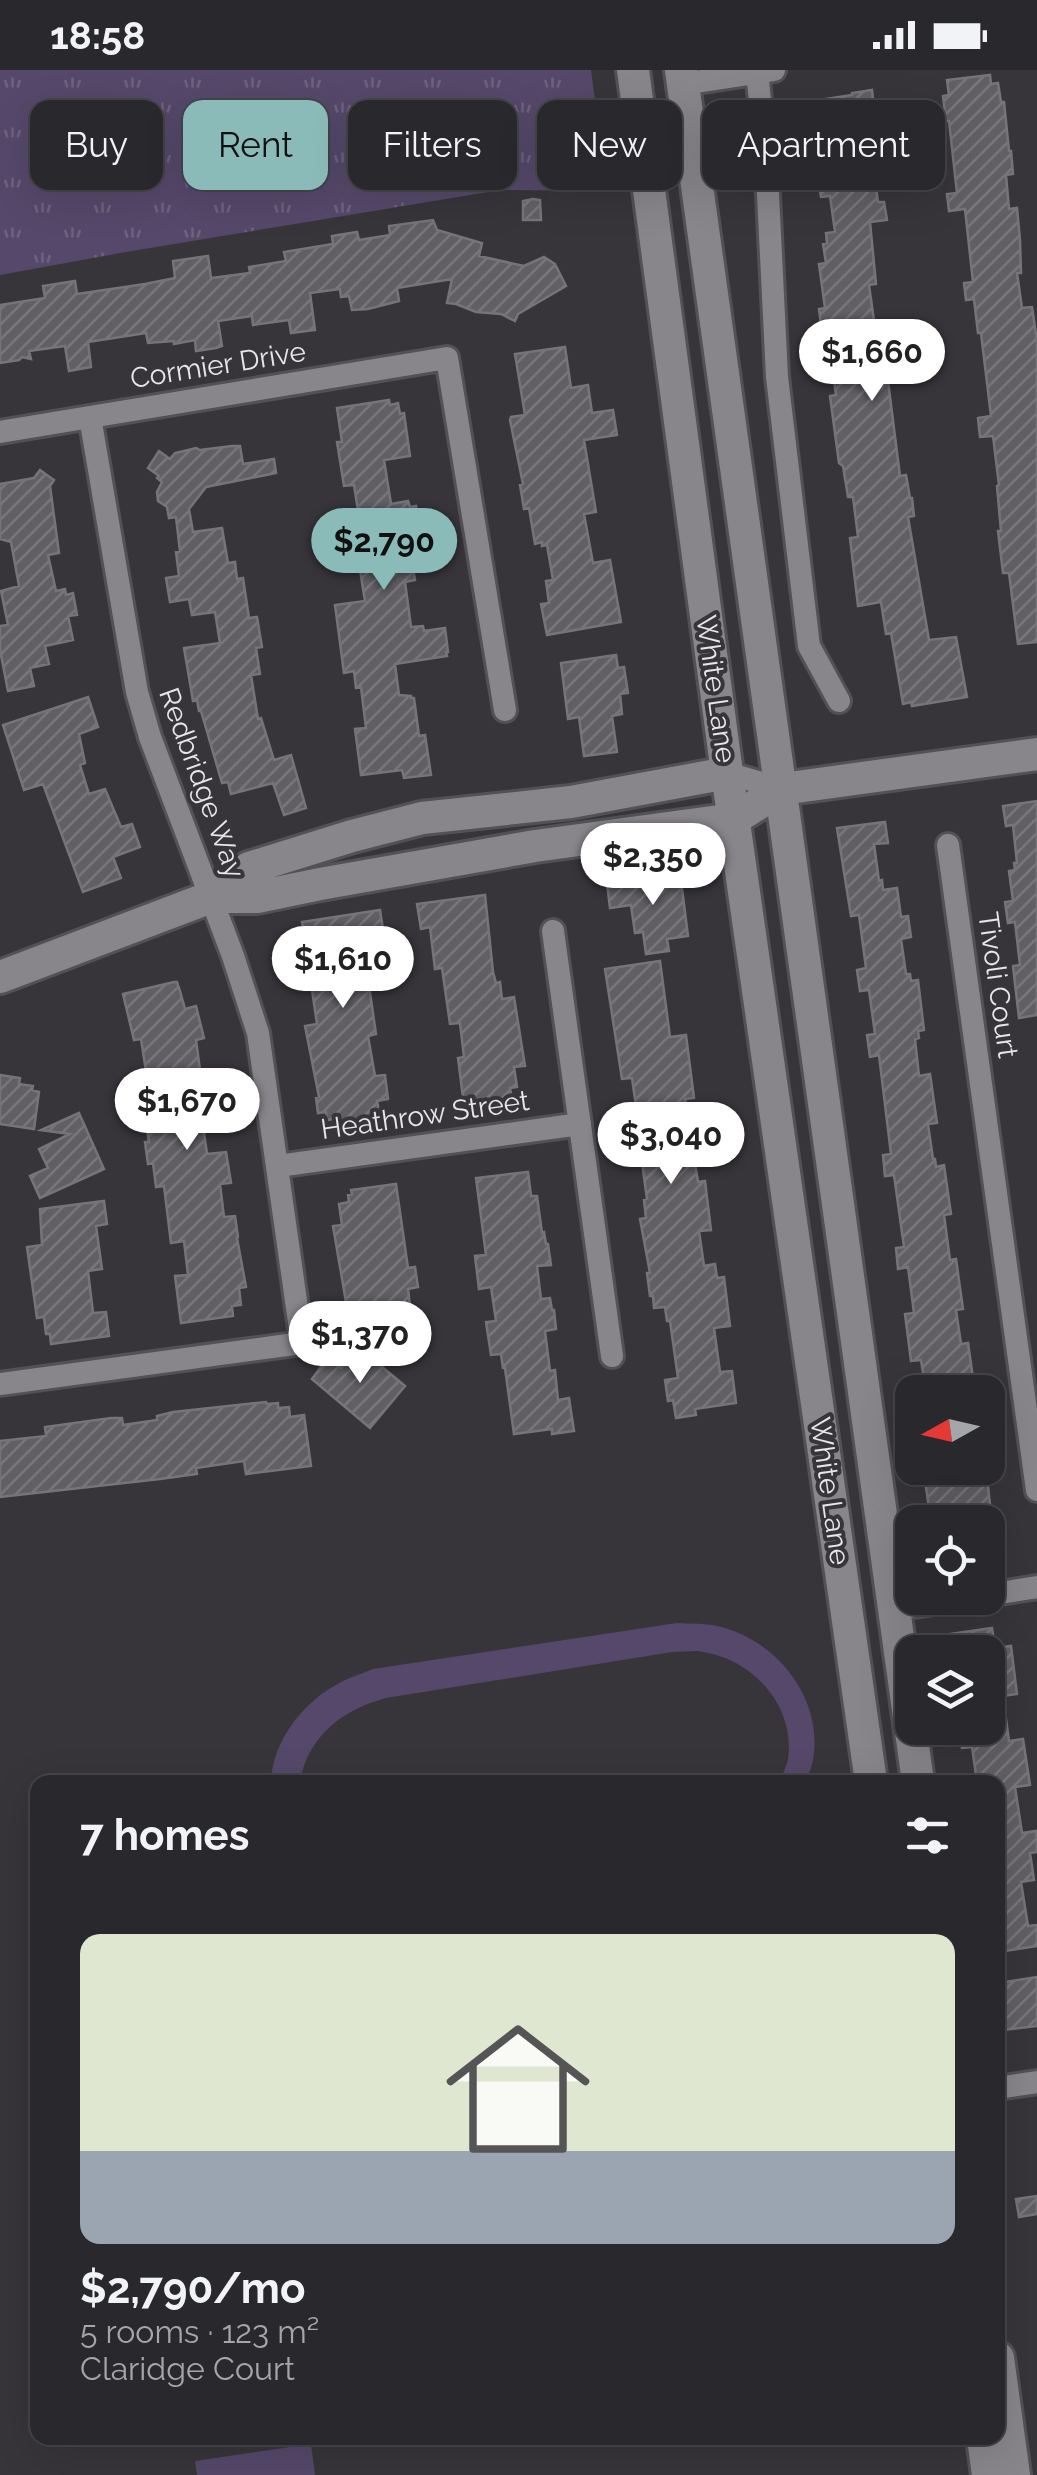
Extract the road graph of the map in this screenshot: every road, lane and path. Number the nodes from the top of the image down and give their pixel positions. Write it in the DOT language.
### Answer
graph roads {
  1 [pos="633,70"];
  2 [pos="762,71"];
  3 [pos="673,75"];
  4 [pos="90,417"];
  5 [pos="0,432"];
  6 [pos="840,701"];
  7 [pos="505,710"];
  8 [pos="1037,754"];
  9 [pos="728,773"];
  10 [pos="782,789"];
  11 [pos="734,819"];
  12 [pos="948,846"];
  13 [pos="211,896"];
  14 [pos="553,932"];
  15 [pos="0,977"];
  16 [pos="580,1124"];
  17 [pos="278,1166"];
  18 [pos="612,1356"];
  19 [pos="0,1384"];
  20 [pos="1031,1399"];
  21 [pos="1037,1490"];
  22 [pos="830,1495"];
  23 [pos="1037,1587"];
  24 [pos="1005,1592"];
  25 [pos="894,1608"];
  26 [pos="869,1775"];
  27 [pos="917,1775"];
  28 [pos="1037,2082"];
  29 [pos="1005,2087"];
  30 [pos="1005,2409"];
  31 [pos="962,2445"];
  32 [pos="984,2445"];
  33 [pos="966,2475"];
  34 [pos="988,2475"];
  35 [pos="1014,2475"];
  1 -- 9 [label="main road, White Lane"];
  2 -- 3 [label="street"];
  2 -- 6 [label="street"];
  3 -- 10 [label="main road, White Lane"];
  4 -- 5 [label="street, Cormier Drive"];
  4 -- 7 [label="street, Cormier Drive"];
  4 -- 13 [label="street, Redbridge Way"];
  8 -- 10 [label="main road"];
  9 -- 10 [label="street"];
  9 -- 11 [label="main road, White Lane"];
  9 -- 13 [label="main road"];
  10 -- 11 [label="main road"];
  10 -- 25 [label="main road, White Lane"];
  11 -- 13 [label="main road"];
  11 -- 22 [label="main road, White Lane"];
  12 -- 20 [label="street, Tivoli Court"];
  13 -- 15 [label="main road"];
  13 -- 17 [label="street, Redbridge Way"];
  14 -- 16 [label="street"];
  16 -- 17 [label="street, Heathrow Street"];
  16 -- 18 [label="street"];
  17 -- 19 [label="street, Redbridge Way"];
  20 -- 21 [label="street, Tivoli Court"];
  22 -- 25 [label="main road"];
  22 -- 26 [label="main road, White Lane"];
  23 -- 24 [label="street"];
  25 -- 27 [label="main road, White Lane"];
  28 -- 29 [label="street"];
  30 -- 35 [label="main road"];
  31 -- 33 [label="main road"];
  32 -- 34 [label="main road"];
}
